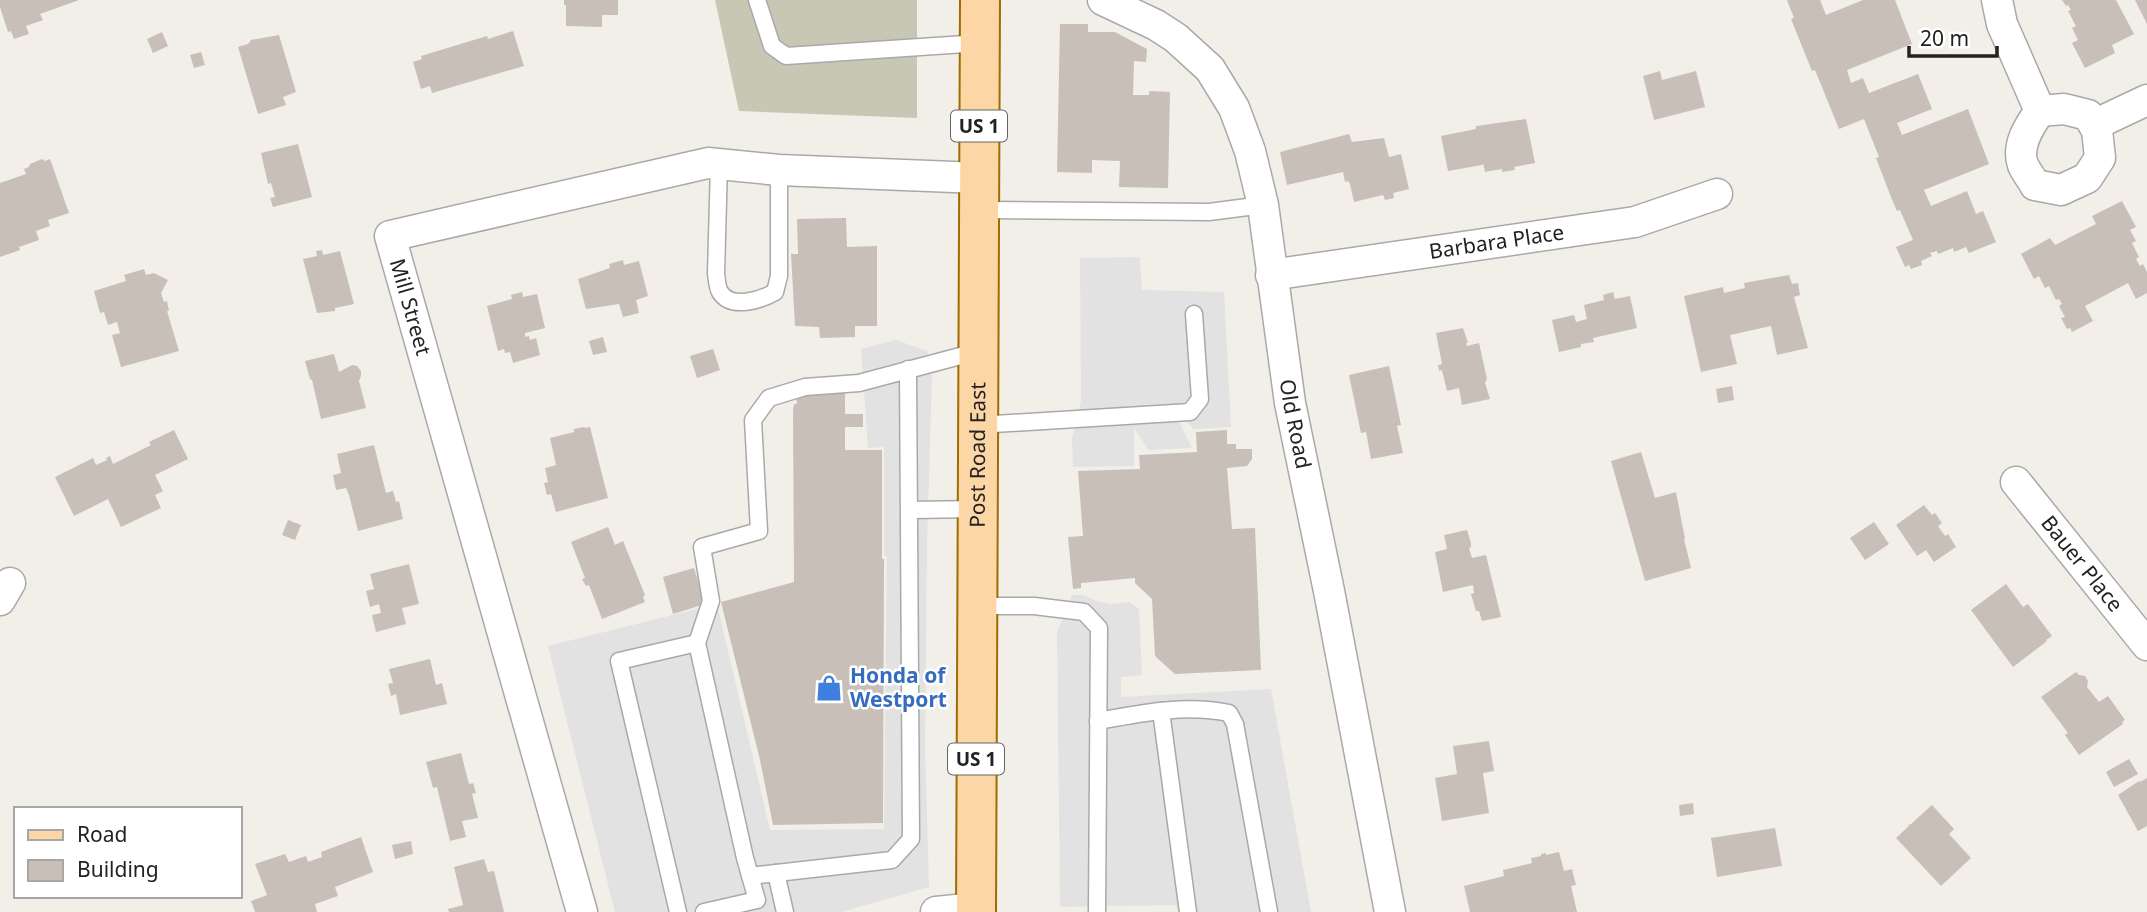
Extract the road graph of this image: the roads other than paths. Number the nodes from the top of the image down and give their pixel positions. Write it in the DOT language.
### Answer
graph roads {
  1 [pos="757,0"];
  2 [pos="980,0"];
  3 [pos="1103,0"];
  4 [pos="1997,0"];
  5 [pos="980,43"];
  6 [pos="2147,100"];
  7 [pos="2040,111"];
  8 [pos="2094,125"];
  9 [pos="719,164"];
  10 [pos="779,170"];
  11 [pos="978,194"];
  12 [pos="1717,194"];
  13 [pos="1263,205"];
  14 [pos="1271,275"];
  15 [pos="1194,314"];
  16 [pos="979,351"];
  17 [pos="908,369"];
  18 [pos="978,425"];
  19 [pos="2016,482"];
  20 [pos="978,509"];
  21 [pos="910,510"];
  22 [pos="977,606"];
  23 [pos="698,643"];
  24 [pos="2147,645"];
  25 [pos="1161,710"];
  26 [pos="1098,721"];
  27 [pos="776,873"];
  28 [pos="750,876"];
  29 [pos="976,910"];
  30 [pos="582,912"];
  31 [pos="678,912"];
  32 [pos="704,912"];
  33 [pos="785,912"];
  34 [pos="936,912"];
  35 [pos="1097,912"];
  36 [pos="1188,912"];
  37 [pos="1269,912"];
  38 [pos="1390,912"];
  1 -- 5 [label="lane"];
  2 -- 5 [label="main road, Post Road East / US 1"];
  3 -- 13 [label="street, Old Road"];
  4 -- 7 [label="street"];
  5 -- 11 [label="main road, Post Road East / US 1"];
  6 -- 8 [label="street"];
  7 -- 8 [label="street"];
  7 -- 8 [label="street"];
  9 -- 10 [label="street, Mill Street"];
  9 -- 10 [label="lane"];
  9 -- 30 [label="street, Mill Street"];
  10 -- 11 [label="street, Mill Street"];
  11 -- 13 [label="lane"];
  11 -- 16 [label="main road, Post Road East / US 1"];
  12 -- 14 [label="street, Barbara Place"];
  13 -- 14 [label="street, Old Road"];
  14 -- 38 [label="street, Old Road"];
  15 -- 18 [label="lane"];
  16 -- 17 [label="lane"];
  16 -- 18 [label="main road, Post Road East / US 1"];
  17 -- 21 [label="lane"];
  17 -- 23 [label="lane"];
  18 -- 20 [label="main road, Post Road East / US 1"];
  19 -- 24 [label="street, Bauer Place"];
  20 -- 21 [label="lane"];
  20 -- 22 [label="main road, Post Road East / US 1"];
  21 -- 27 [label="lane"];
  22 -- 26 [label="lane"];
  22 -- 29 [label="main road, Post Road East / US 1"];
  23 -- 28 [label="lane"];
  23 -- 31 [label="lane"];
  25 -- 26 [label="lane"];
  25 -- 36 [label="lane"];
  25 -- 37 [label="lane"];
  26 -- 35 [label="lane"];
  27 -- 28 [label="lane"];
  27 -- 33 [label="lane"];
  28 -- 32 [label="lane"];
  29 -- 34 [label="street"];
}
